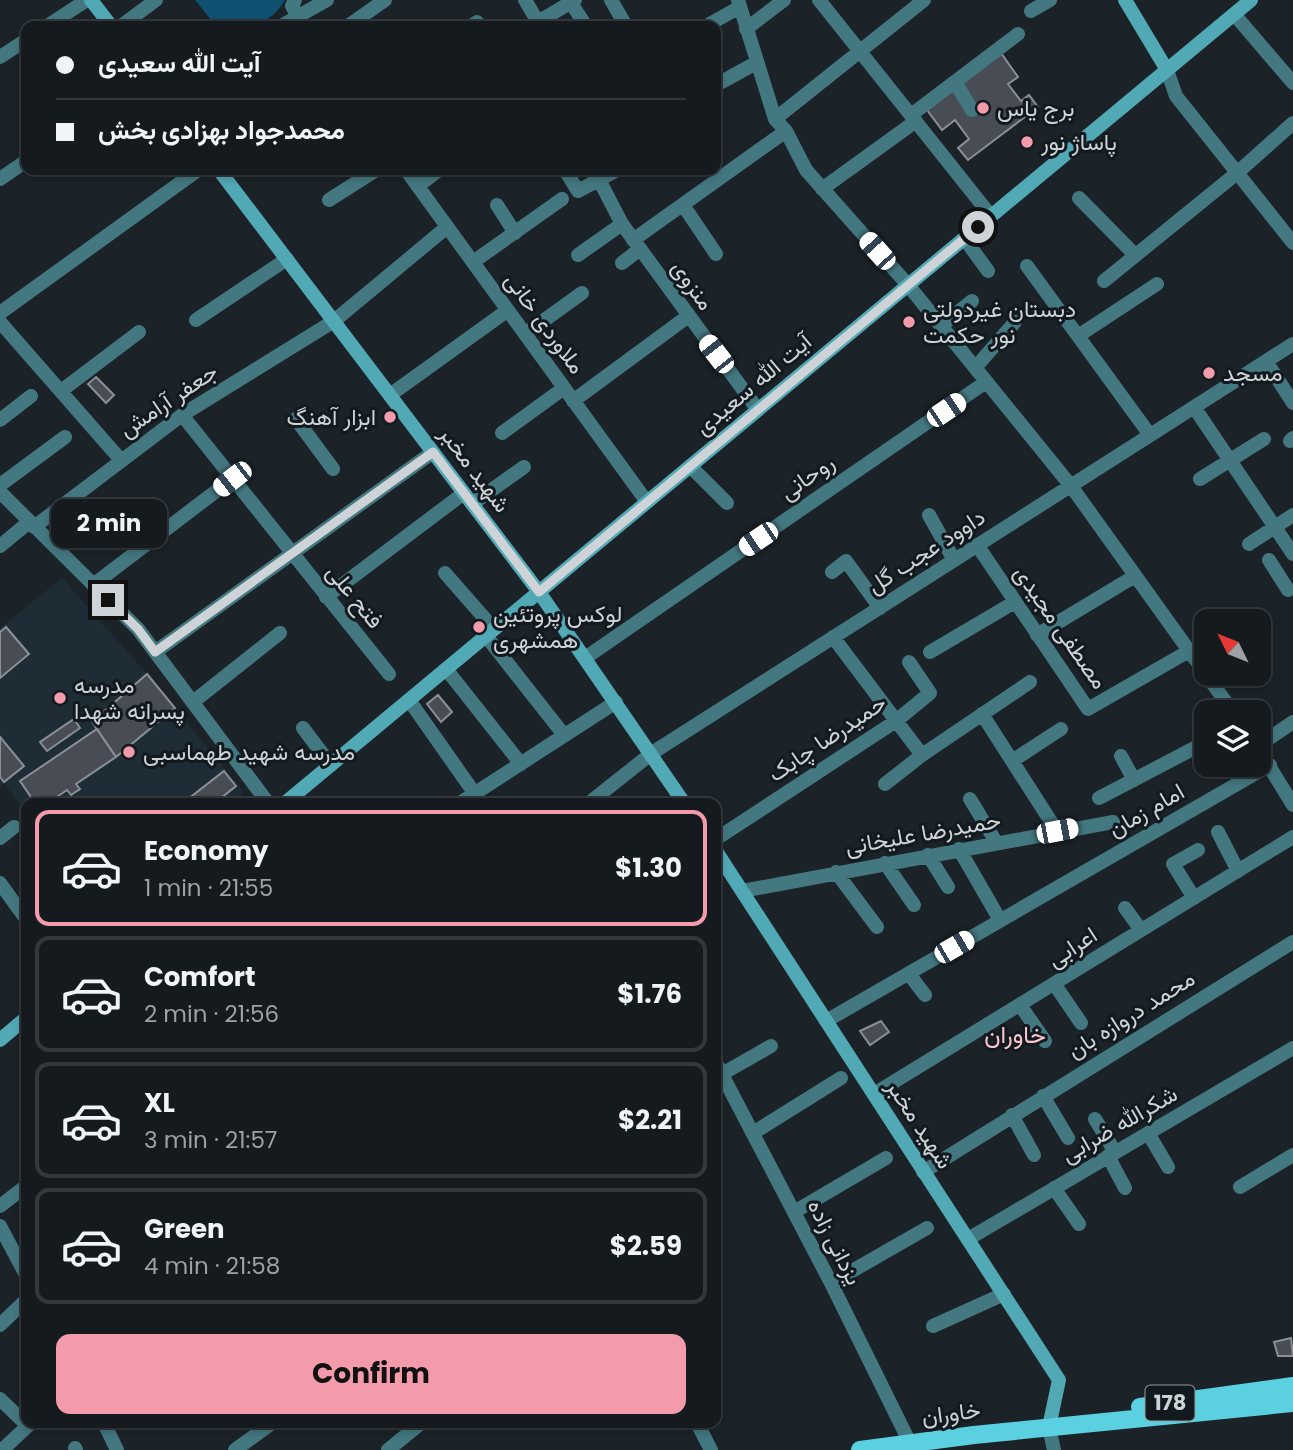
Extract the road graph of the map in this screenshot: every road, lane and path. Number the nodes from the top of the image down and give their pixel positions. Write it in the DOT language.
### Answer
graph roads {
  1 [pos="89,0"];
  2 [pos="155,0"];
  3 [pos="295,0"];
  4 [pos="327,0"];
  5 [pos="385,0"];
  6 [pos="525,0"];
  7 [pos="611,0"];
  8 [pos="783,0"];
  9 [pos="820,0"];
  10 [pos="924,0"];
  11 [pos="1050,0"];
  12 [pos="1125,0"];
  13 [pos="1251,0"];
  14 [pos="573,1"];
  15 [pos="739,3"];
  16 [pos="1031,11"];
  17 [pos="1234,14"];
  18 [pos="55,21"];
  19 [pos="107,21"];
  20 [pos="128,21"];
  21 [pos="299,21"];
  22 [pos="355,21"];
  23 [pos="533,21"];
  24 [pos="539,21"];
  25 [pos="583,21"];
  26 [pos="622,21"];
  27 [pos="713,21"];
  28 [pos="746,29"];
  29 [pos="1018,34"];
  30 [pos="21,43"];
  31 [pos="860,51"];
  32 [pos="0,57"];
  33 [pos="756,63"];
  34 [pos="1167,70"];
  35 [pos="721,82"];
  36 [pos="955,82"];
  37 [pos="1293,83"];
  38 [pos="972,110"];
  39 [pos="913,118"];
  40 [pos="775,119"];
  41 [pos="1293,123"];
  42 [pos="786,131"];
  43 [pos="21,164"];
  44 [pos="1237,173"];
  45 [pos="191,175"];
  46 [pos="223,175"];
  47 [pos="368,175"];
  48 [pos="410,175"];
  49 [pos="432,175"];
  50 [pos="568,175"];
  51 [pos="596,175"];
  52 [pos="0,179"];
  53 [pos="418,186"];
  54 [pos="822,189"];
  55 [pos="1079,198"];
  56 [pos="562,199"];
  57 [pos="329,200"];
  58 [pos="497,205"];
  59 [pos="683,205"];
  60 [pos="991,216"];
  61 [pos="622,224"];
  62 [pos="447,227"];
  63 [pos="515,233"];
  64 [pos="1291,237"];
  65 [pos="964,238"];
  66 [pos="636,245"];
  67 [pos="716,254"];
  68 [pos="578,255"];
  69 [pos="1135,255"];
  70 [pos="287,259"];
  71 [pos="473,262"];
  72 [pos="622,263"];
  73 [pos="1027,266"];
  74 [pos="988,271"];
  75 [pos="1104,281"];
  76 [pos="1157,284"];
  77 [pos="908,285"];
  78 [pos="582,293"];
  79 [pos="972,300"];
  80 [pos="508,310"];
  81 [pos="0,313"];
  82 [pos="687,317"];
  83 [pos="196,320"];
  84 [pos="334,321"];
  85 [pos="0,322"];
  86 [pos="1014,322"];
  87 [pos="941,326"];
  88 [pos="139,332"];
  89 [pos="525,334"];
  90 [pos="1078,336"];
  91 [pos="1293,344"];
  92 [pos="1266,361"];
  93 [pos="975,368"];
  94 [pos="986,382"];
  95 [pos="564,388"];
  96 [pos="61,391"];
  97 [pos="390,395"];
  98 [pos="31,396"];
  99 [pos="573,401"];
  100 [pos="1293,403"];
  101 [pos="1194,407"];
  102 [pos="758,410"];
  103 [pos="182,415"];
  104 [pos="0,419"];
  105 [pos="296,419"];
  106 [pos="502,433"];
  107 [pos="1150,435"];
  108 [pos="65,437"];
  109 [pos="1264,439"];
  110 [pos="433,452"];
  111 [pos="120,460"];
  112 [pos="1230,461"];
  113 [pos="690,466"];
  114 [pos="524,467"];
  115 [pos="333,469"];
  116 [pos="232,479"];
  117 [pos="1200,479"];
  118 [pos="0,485"];
  119 [pos="1071,486"];
  120 [pos="0,492"];
  121 [pos="468,498"];
  122 [pos="647,502"];
  123 [pos="727,503"];
  124 [pos="929,515"];
  125 [pos="1293,515"];
  126 [pos="32,524"];
  127 [pos="1274,526"];
  128 [pos="1250,544"];
  129 [pos="977,545"];
  130 [pos="0,546"];
  131 [pos="291,553"];
  132 [pos="1293,554"];
  133 [pos="954,560"];
  134 [pos="1269,560"];
  135 [pos="832,572"];
  136 [pos="445,573"];
  137 [pos="1135,576"];
  138 [pos="93,585"];
  139 [pos="1290,588"];
  140 [pos="539,592"];
  141 [pos="326,597"];
  142 [pos="1274,599"];
  143 [pos="1015,602"];
  144 [pos="880,608"];
  145 [pos="490,632"];
  146 [pos="280,633"];
  147 [pos="1037,635"];
  148 [pos="833,637"];
  149 [pos="1189,651"];
  150 [pos="155,652"];
  151 [pos="930,652"];
  152 [pos="585,657"];
  153 [pos="909,662"];
  154 [pos="446,669"];
  155 [pos="389,674"];
  156 [pos="1030,682"];
  157 [pos="409,700"];
  158 [pos="1224,700"];
  159 [pos="193,702"];
  160 [pos="616,702"];
  161 [pos="982,714"];
  162 [pos="896,720"];
  163 [pos="1293,722"];
  164 [pos="303,728"];
  165 [pos="1061,729"];
  166 [pos="565,735"];
  167 [pos="1271,738"];
  168 [pos="1194,748"];
  169 [pos="652,753"];
  170 [pos="922,755"];
  171 [pos="1121,756"];
  172 [pos="1012,761"];
  173 [pos="521,764"];
  174 [pos="331,765"];
  175 [pos="1271,767"];
  176 [pos="1249,777"];
  177 [pos="1134,780"];
  178 [pos="885,784"];
  179 [pos="475,793"];
  180 [pos="264,798"];
  181 [pos="291,798"];
  182 [pos="468,798"];
  183 [pos="595,798"];
  184 [pos="681,798"];
  185 [pos="1099,798"];
  186 [pos="970,799"];
  187 [pos="1293,805"];
  188 [pos="1113,822"];
  189 [pos="14,827"];
  190 [pos="1057,831"];
  191 [pos="1218,832"];
  192 [pos="721,836"];
  193 [pos="1293,837"];
  194 [pos="0,838"];
  195 [pos="996,842"];
  196 [pos="959,849"];
  197 [pos="1198,850"];
  198 [pos="928,855"];
  199 [pos="721,859"];
  200 [pos="885,863"];
  201 [pos="1238,870"];
  202 [pos="836,872"];
  203 [pos="0,883"];
  204 [pos="948,887"];
  205 [pos="742,891"];
  206 [pos="1194,898"];
  207 [pos="914,905"];
  208 [pos="21,906"];
  209 [pos="1125,908"];
  210 [pos="1000,920"];
  211 [pos="877,927"];
  212 [pos="1141,930"];
  213 [pos="1293,942"];
  214 [pos="908,974"];
  215 [pos="1055,985"];
  216 [pos="925,995"];
  217 [pos="1020,1006"];
  218 [pos="826,1021"];
  219 [pos="21,1022"];
  220 [pos="1081,1023"];
  221 [pos="0,1040"];
  222 [pos="1045,1041"];
  223 [pos="771,1046"];
  224 [pos="1293,1048"];
  225 [pos="721,1067"];
  226 [pos="721,1072"];
  227 [pos="841,1077"];
  228 [pos="874,1094"];
  229 [pos="1042,1096"];
  230 [pos="1012,1115"];
  231 [pos="1095,1118"];
  232 [pos="752,1133"];
  233 [pos="1148,1133"];
  234 [pos="1068,1138"];
  235 [pos="1112,1154"];
  236 [pos="1034,1155"];
  237 [pos="1293,1155"];
  238 [pos="886,1158"];
  239 [pos="1168,1167"];
  240 [pos="923,1172"];
  241 [pos="1240,1187"];
  242 [pos="1054,1188"];
  243 [pos="1125,1188"];
  244 [pos="21,1190"];
  245 [pos="0,1206"];
  246 [pos="794,1212"];
  247 [pos="1079,1224"];
  248 [pos="0,1226"];
  249 [pos="927,1228"];
  250 [pos="968,1239"];
  251 [pos="21,1266"];
  252 [pos="831,1283"];
  253 [pos="1004,1294"];
  254 [pos="21,1305"];
  255 [pos="0,1325"];
  256 [pos="933,1326"];
  257 [pos="1293,1386"];
  258 [pos="0,1399"];
  259 [pos="1293,1403"];
  260 [pos="21,1417"];
  261 [pos="1049,1427"];
  262 [pos="25,1428"];
  263 [pos="106,1428"];
  264 [pos="265,1428"];
  265 [pos="415,1428"];
  266 [pos="700,1428"];
  267 [pos="910,1443"];
  268 [pos="391,1449"];
  269 [pos="2,1450"];
  270 [pos="117,1450"];
  271 [pos="235,1450"];
  272 [pos="711,1450"];
  273 [pos="860,1450"];
  274 [pos="1054,1450"];
  1 -- 18 [label="street"];
  1 -- 19 [label="main road"];
  2 -- 20 [label="street"];
  3 -- 21 [label="street"];
  4 -- 21 [label="street"];
  5 -- 22 [label="street"];
  6 -- 23 [label="street"];
  7 -- 26 [label="street"];
  8 -- 28 [label="street"];
  9 -- 31 [label="street"];
  10 -- 31 [label="street"];
  11 -- 16 [label="street"];
  12 -- 34 [label="main road"];
  13 -- 17 [label="main road, آیت الله سعیدی"];
  14 -- 24 [label="street"];
  14 -- 25 [label="street"];
  15 -- 27 [label="street"];
  15 -- 28 [label="street"];
  17 -- 34 [label="main road, آیت الله سعیدی"];
  17 -- 37 [label="street"];
  28 -- 33 [label="street"];
  29 -- 36 [label="street"];
  30 -- 32 [label="street"];
  31 -- 39 [label="street"];
  31 -- 40 [label="street"];
  33 -- 35 [label="street"];
  33 -- 40 [label="street"];
  34 -- 44 [label="street"];
  34 -- 60 [label="main road, آیت الله سعیدی"];
  36 -- 38 [label="street"];
  36 -- 39 [label="street"];
  39 -- 54 [label="street"];
  39 -- 60 [label="street"];
  40 -- 42 [label="street"];
  41 -- 44 [label="street"];
  42 -- 54 [label="street"];
  42 -- 59 [label="street"];
  43 -- 52 [label="street"];
  44 -- 64 [label="street"];
  44 -- 69 [label="street"];
  45 -- 81 [label="street"];
  46 -- 70 [label="main road, شهید مخبر"];
  47 -- 57 [label="street"];
  48 -- 53 [label="street, ملاوردی خانی"];
  49 -- 53 [label="street"];
  50 -- 51 [label="street"];
  51 -- 61 [label="street, منزوی"];
  53 -- 62 [label="street, ملاوردی خانی"];
  54 -- 77 [label="street"];
  55 -- 69 [label="street"];
  56 -- 63 [label="street"];
  58 -- 63 [label="street"];
  59 -- 66 [label="street"];
  59 -- 67 [label="street"];
  60 -- 65 [label="main road, آیت الله سعیدی"];
  61 -- 66 [label="street, منزوی"];
  61 -- 68 [label="street"];
  62 -- 71 [label="street, ملاوردی خانی"];
  62 -- 84 [label="street, جعفر آرامش"];
  63 -- 71 [label="street"];
  65 -- 74 [label="street"];
  65 -- 77 [label="main road, آیت الله سعیدی"];
  66 -- 72 [label="street"];
  66 -- 82 [label="street, منزوی"];
  69 -- 75 [label="street"];
  70 -- 83 [label="street"];
  70 -- 84 [label="main road, شهید مخبر"];
  71 -- 80 [label="street, ملاوردی خانی"];
  73 -- 90 [label="street"];
  76 -- 90 [label="street"];
  77 -- 87 [label="street"];
  77 -- 102 [label="main road, آیت الله سعیدی"];
  78 -- 89 [label="street"];
  79 -- 87 [label="street"];
  80 -- 89 [label="street, ملاوردی خانی"];
  80 -- 97 [label="street"];
  82 -- 99 [label="street"];
  82 -- 102 [label="street, منزوی"];
  84 -- 97 [label="main road, شهید مخبر"];
  84 -- 103 [label="street, جعفر آرامش"];
  85 -- 96 [label="street"];
  86 -- 93 [label="street"];
  87 -- 93 [label="street"];
  88 -- 96 [label="street"];
  89 -- 95 [label="street, ملاوردی خانی"];
  90 -- 107 [label="street"];
  91 -- 92 [label="street, داوود عجب گل"];
  92 -- 100 [label="street"];
  92 -- 101 [label="street, داوود عجب گل"];
  93 -- 94 [label="street"];
  94 -- 119 [label="street"];
  94 -- 152 [label="street, روحانی"];
  95 -- 99 [label="street, ملاوردی خانی"];
  95 -- 106 [label="street"];
  96 -- 111 [label="street"];
  97 -- 110 [label="main road, شهید مخبر"];
  98 -- 104 [label="street"];
  99 -- 122 [label="street, ملاوردی خانی"];
  101 -- 107 [label="street, داوود عجب گل"];
  101 -- 112 [label="street"];
  102 -- 113 [label="main road, آیت الله سعیدی"];
  103 -- 111 [label="street, جعفر آرامش"];
  103 -- 116 [label="street, فتح علی"];
  105 -- 115 [label="street"];
  107 -- 119 [label="street, داوود عجب گل"];
  108 -- 118 [label="street"];
  109 -- 112 [label="street"];
  110 -- 121 [label="main road, شهید مخبر"];
  110 -- 131 [label="street"];
  111 -- 126 [label="street, جعفر آرامش"];
  112 -- 117 [label="street"];
  112 -- 127 [label="street"];
  113 -- 122 [label="main road, آیت الله سعیدی"];
  113 -- 123 [label="street"];
  114 -- 121 [label="street"];
  116 -- 131 [label="street, فتح علی"];
  116 -- 138 [label="street"];
  119 -- 129 [label="street, داوود عجب گل"];
  119 -- 137 [label="street"];
  120 -- 126 [label="street"];
  121 -- 140 [label="main road, شهید مخبر"];
  121 -- 141 [label="street"];
  122 -- 140 [label="main road, آیت الله سعیدی"];
  124 -- 133 [label="street"];
  125 -- 127 [label="street"];
  126 -- 130 [label="street, جعفر آرامش"];
  126 -- 138 [label="street"];
  127 -- 128 [label="street"];
  127 -- 132 [label="street"];
  129 -- 133 [label="street, داوود عجب گل"];
  129 -- 143 [label="street, مصطفی مجیدی"];
  131 -- 141 [label="street, فتح علی"];
  131 -- 150 [label="street"];
  133 -- 144 [label="street, داوود عجب گل"];
  134 -- 139 [label="street"];
  135 -- 144 [label="street"];
  136 -- 145 [label="street"];
  137 -- 147 [label="street"];
  137 -- 149 [label="street"];
  138 -- 150 [label="street"];
  139 -- 142 [label="street"];
  140 -- 145 [label="main road, آیت الله سعیدی"];
  140 -- 152 [label="main road, شهید مخبر"];
  141 -- 155 [label="street, فتح علی"];
  143 -- 147 [label="street, مصطفی مجیدی"];
  143 -- 151 [label="street"];
  144 -- 148 [label="street, داوود عجب گل"];
  145 -- 154 [label="main road, آیت الله سعیدی"];
  145 -- 166 [label="street"];
  146 -- 159 [label="street"];
  147 -- 149 [label="street, مصطفی مجیدی"];
  148 -- 162 [label="street"];
  148 -- 169 [label="street, داوود عجب گل"];
  149 -- 158 [label="street"];
  150 -- 159 [label="street"];
  152 -- 160 [label="main road, شهید مخبر"];
  153 -- 162 [label="street, حمیدرضا چابک"];
  154 -- 157 [label="main road, آیت الله سعیدی"];
  154 -- 173 [label="street"];
  156 -- 161 [label="street"];
  157 -- 174 [label="main road, آیت الله سعیدی"];
  157 -- 179 [label="street"];
  159 -- 180 [label="street"];
  160 -- 166 [label="street"];
  160 -- 169 [label="main road, شهید مخبر"];
  161 -- 170 [label="street"];
  161 -- 172 [label="street"];
  162 -- 170 [label="street"];
  162 -- 192 [label="street, حمیدرضا چابک"];
  163 -- 167 [label="street"];
  164 -- 174 [label="street"];
  165 -- 172 [label="street"];
  166 -- 173 [label="street"];
  168 -- 177 [label="street"];
  169 -- 183 [label="street, داوود عجب گل"];
  169 -- 184 [label="main road, شهید مخبر"];
  170 -- 178 [label="street"];
  171 -- 177 [label="street"];
  172 -- 190 [label="street"];
  173 -- 179 [label="street"];
  174 -- 181 [label="main road, آیت الله سعیدی"];
  175 -- 187 [label="street"];
  176 -- 210 [label="street, امام زمان"];
  177 -- 185 [label="street"];
  179 -- 182 [label="street"];
  186 -- 195 [label="street"];
  188 -- 190 [label="street, حمیدرضا علیخانی"];
  189 -- 194 [label="street"];
  190 -- 195 [label="street, حمیدرضا علیخانی"];
  191 -- 201 [label="street"];
  193 -- 201 [label="street, اعرابی"];
  195 -- 196 [label="street, حمیدرضا علیخانی"];
  196 -- 198 [label="street, حمیدرضا علیخانی"];
  196 -- 210 [label="street"];
  197 -- 206 [label="street"];
  198 -- 200 [label="street, حمیدرضا علیخانی"];
  198 -- 204 [label="street"];
  199 -- 205 [label="main road, شهید مخبر"];
  200 -- 202 [label="street, حمیدرضا علیخانی"];
  200 -- 207 [label="street"];
  201 -- 206 [label="street, اعرابی"];
  202 -- 205 [label="street, حمیدرضا علیخانی"];
  202 -- 211 [label="street"];
  203 -- 208 [label="street"];
  205 -- 218 [label="main road, شهید مخبر"];
  206 -- 212 [label="street, اعرابی"];
  209 -- 212 [label="street"];
  210 -- 214 [label="street, امام زمان"];
  212 -- 215 [label="street, اعرابی"];
  213 -- 229 [label="street, محمد دروازه بان"];
  214 -- 216 [label="street"];
  214 -- 218 [label="street, امام زمان"];
  215 -- 217 [label="street, اعرابی"];
  215 -- 220 [label="street"];
  217 -- 222 [label="street"];
  217 -- 228 [label="street, اعرابی"];
  218 -- 228 [label="main road, شهید مخبر"];
  219 -- 221 [label="main road"];
  223 -- 225 [label="street"];
  224 -- 233 [label="street, شکرالله ضرابی"];
  226 -- 232 [label="street, یزدانی زاده"];
  227 -- 232 [label="street"];
  228 -- 240 [label="main road, شهید مخبر"];
  229 -- 230 [label="street, محمد دروازه بان"];
  229 -- 234 [label="street"];
  230 -- 236 [label="street"];
  230 -- 240 [label="street, محمد دروازه بان"];
  231 -- 235 [label="street"];
  232 -- 246 [label="street, یزدانی زاده"];
  233 -- 235 [label="street, شکرالله ضرابی"];
  233 -- 239 [label="street"];
  235 -- 242 [label="street, شکرالله ضرابی"];
  235 -- 243 [label="street"];
  237 -- 241 [label="street"];
  238 -- 246 [label="street"];
  240 -- 250 [label="main road, شهید مخبر"];
  242 -- 247 [label="street"];
  242 -- 250 [label="street, شکرالله ضرابی"];
  244 -- 245 [label="street"];
  246 -- 252 [label="street, یزدانی زاده"];
  248 -- 251 [label="street"];
  249 -- 252 [label="street"];
  250 -- 253 [label="main road, شهید مخبر"];
  252 -- 267 [label="street, یزدانی زاده"];
  253 -- 256 [label="street"];
  253 -- 261 [label="main road, شهید مخبر"];
  254 -- 255 [label="street"];
  257 -- 261 [label="main road, خاوران / 178"];
  258 -- 260 [label="street"];
  259 -- 261 [label="main road, خاوران / 178"];
  261 -- 267 [label="main road, خاوران / 178"];
  261 -- 274 [label="street"];
  262 -- 269 [label="street"];
  263 -- 270 [label="street"];
  264 -- 271 [label="street"];
  265 -- 268 [label="street"];
  266 -- 272 [label="street"];
  267 -- 273 [label="main road, خاوران / 178"];
}
